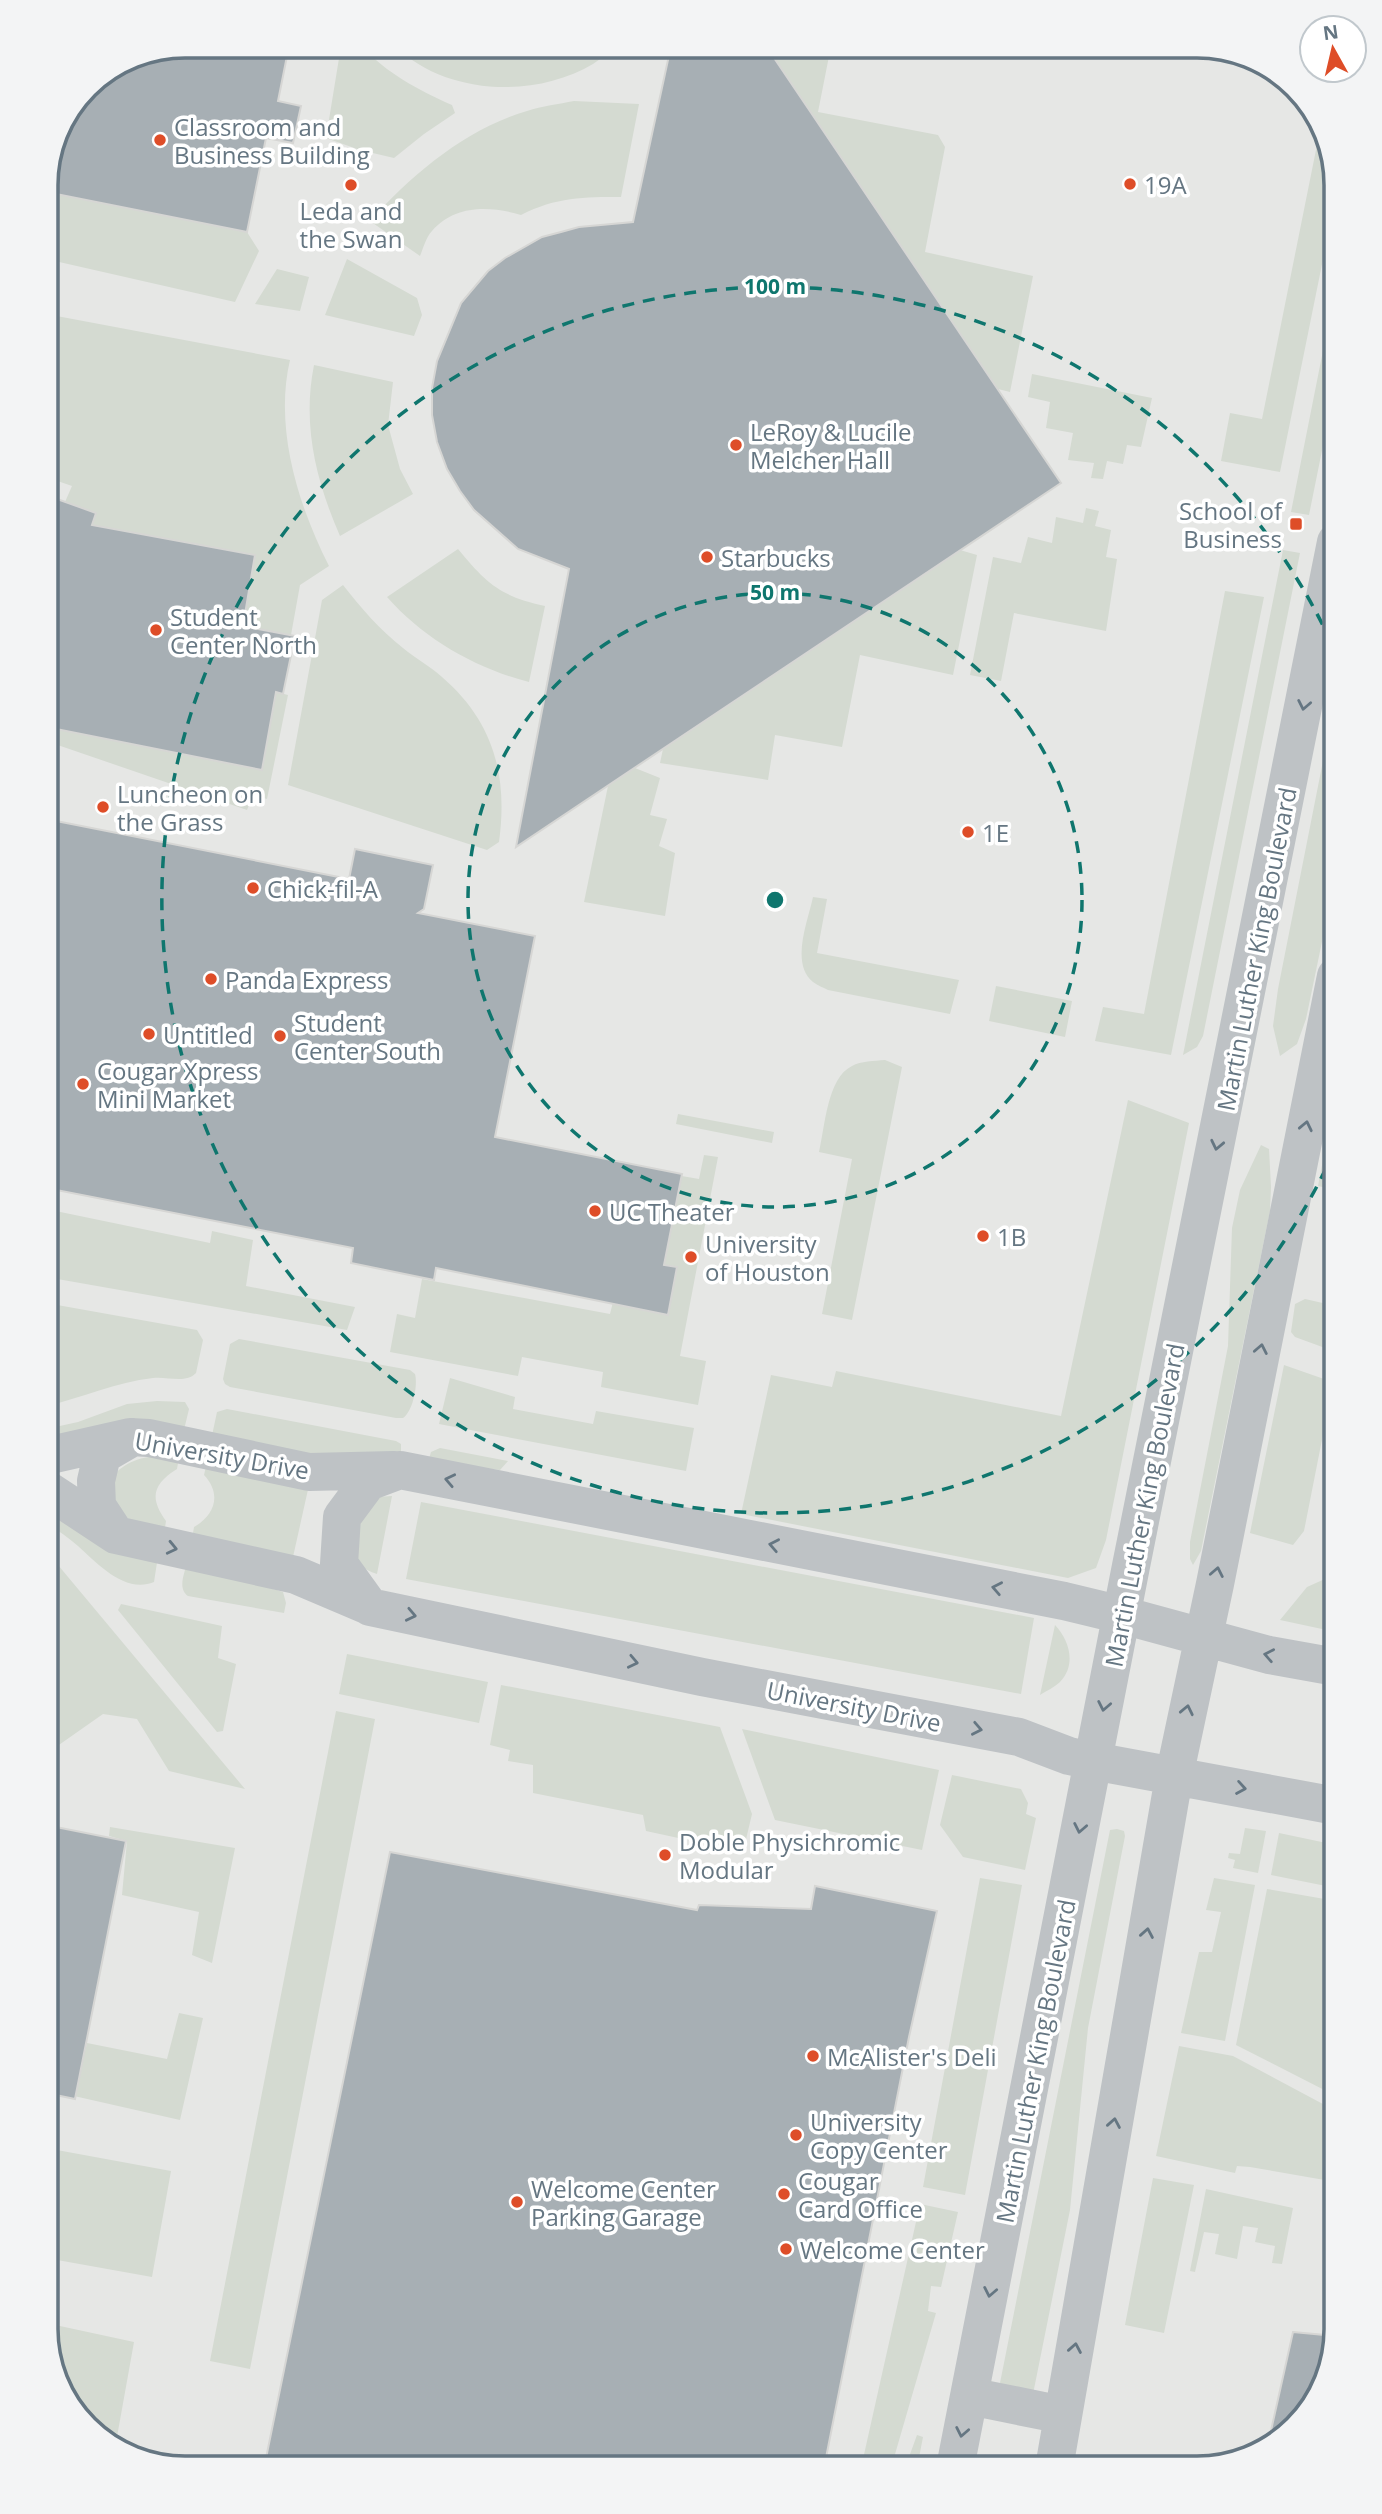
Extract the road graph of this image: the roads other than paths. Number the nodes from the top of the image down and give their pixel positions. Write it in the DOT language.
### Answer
graph roads {
  1 [pos="1324,602"];
  2 [pos="1324,1035"];
  3 [pos="130,1437"];
  4 [pos="58,1453"];
  5 [pos="400,1470"];
  6 [pos="58,1497"];
  7 [pos="116,1535"];
  8 [pos="370,1607"];
  9 [pos="1122,1615"];
  10 [pos="1202,1638"];
  11 [pos="1324,1665"];
  12 [pos="1093,1761"];
  13 [pos="1174,1777"];
  14 [pos="1324,1804"];
  15 [pos="970,2396"];
  16 [pos="1063,2415"];
  17 [pos="958,2456"];
  18 [pos="1056,2456"];
  1 -- 9 [label="street, Martin Luther King Boulevard, one-way"];
  10 -- 2 [label="street, one-way"];
  3 -- 4 [label="street, University Drive"];
  3 -- 5 [label="street, University Drive"];
  3 -- 7 [label="street"];
  5 -- 8 [label="street"];
  9 -- 5 [label="street, University Drive, one-way"];
  6 -- 7 [label="street, University Drive"];
  7 -- 8 [label="street, University Drive, one-way"];
  8 -- 12 [label="street, University Drive, one-way"];
  9 -- 10 [label="street, University Drive"];
  9 -- 12 [label="street, Martin Luther King Boulevard, one-way"];
  11 -- 10 [label="street, University Drive, one-way"];
  13 -- 10 [label="street, one-way"];
  12 -- 13 [label="street, University Drive"];
  12 -- 15 [label="street, Martin Luther King Boulevard, one-way"];
  13 -- 14 [label="street, University Drive, one-way"];
  16 -- 13 [label="street, one-way"];
  15 -- 16 [label="street"];
  15 -- 17 [label="street, Martin Luther King Boulevard, one-way"];
  16 -- 18 [label="street"];
}
